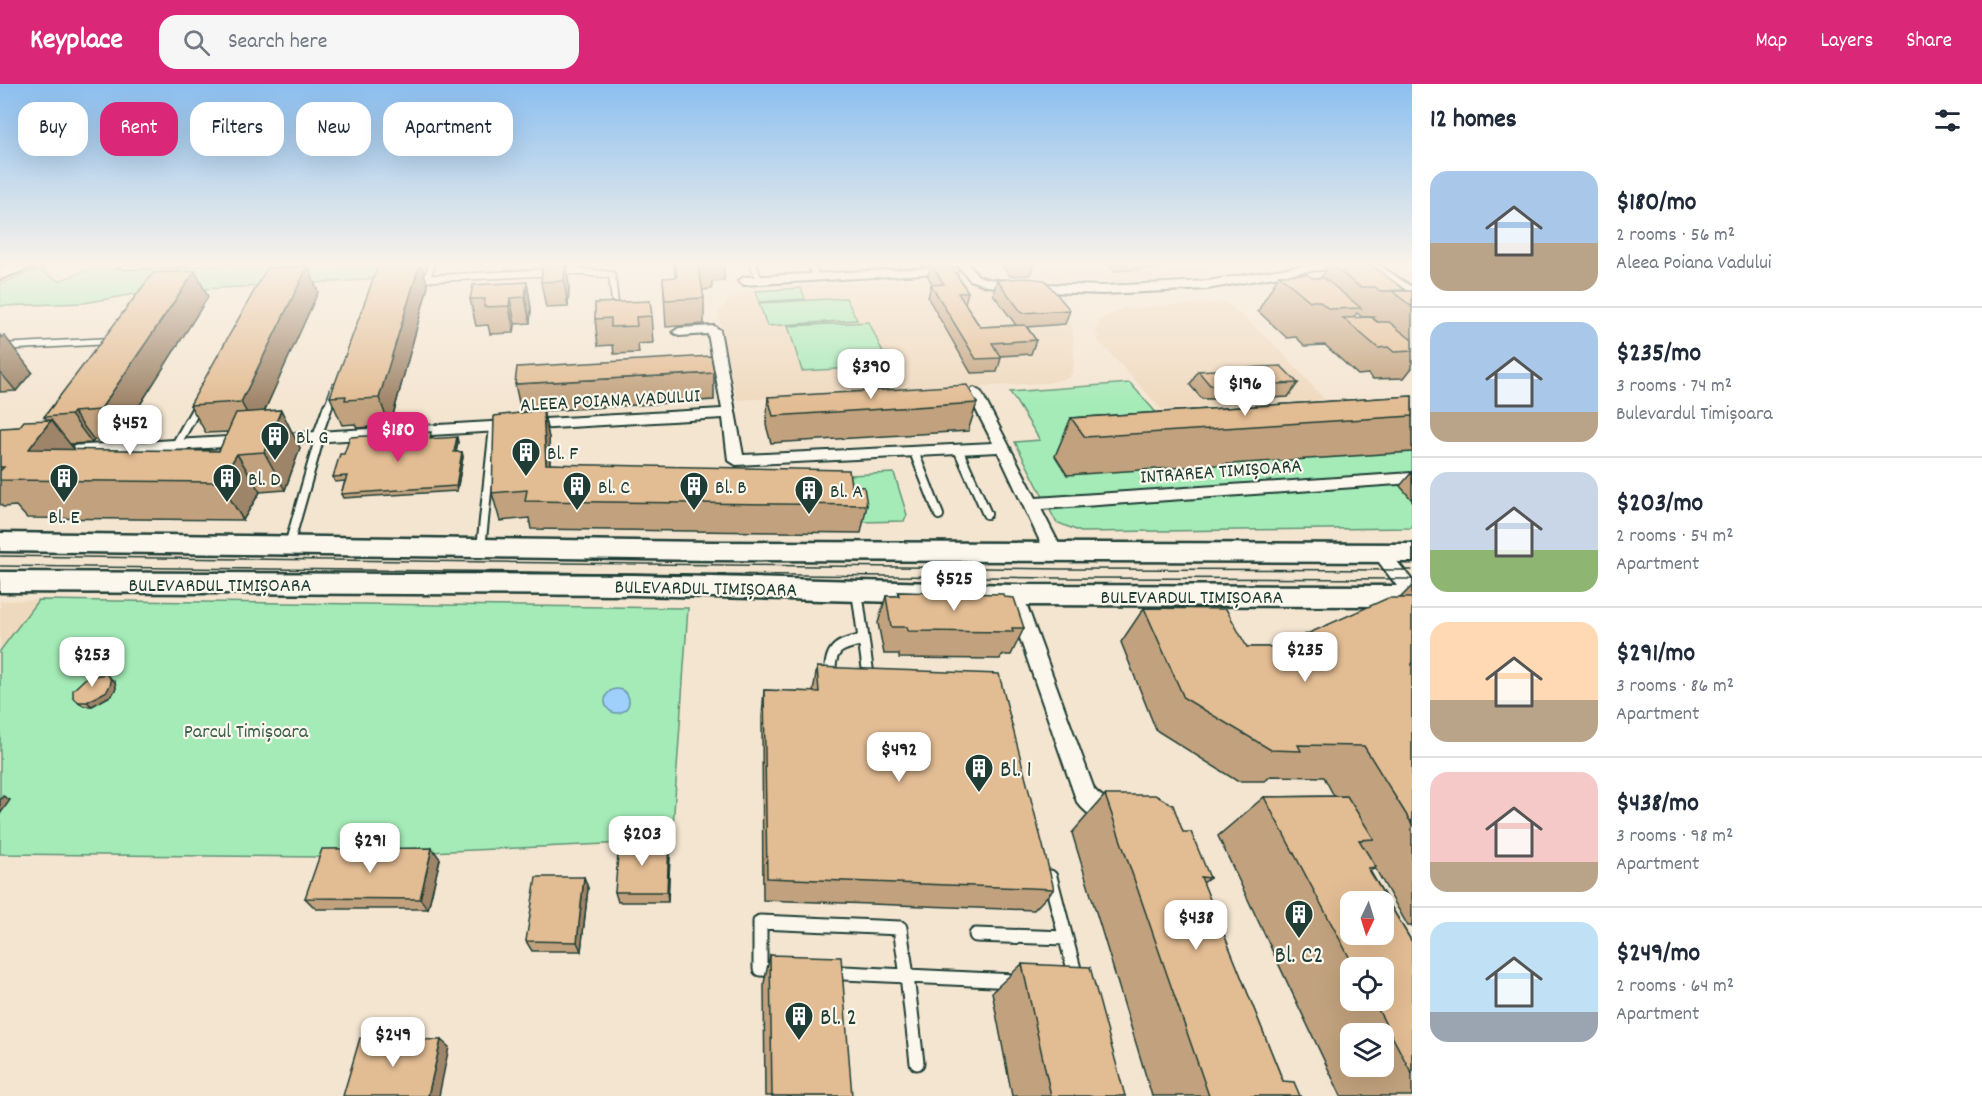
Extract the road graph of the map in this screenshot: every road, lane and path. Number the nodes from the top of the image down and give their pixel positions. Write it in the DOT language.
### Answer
graph roads {
  1 [pos="616,310"];
  2 [pos="617,318"];
  3 [pos="117,332"];
  4 [pos="678,332"];
  5 [pos="0,347"];
  6 [pos="337,381"];
  7 [pos="974,392"];
  8 [pos="204,396"];
  9 [pos="730,413"];
  10 [pos="494,427"];
  11 [pos="317,437"];
  12 [pos="176,445"];
  13 [pos="1003,447"];
  14 [pos="958,450"];
  15 [pos="914,452"];
  16 [pos="49,453"];
  17 [pos="1412,478"];
  18 [pos="1033,504"];
  19 [pos="987,514"];
  20 [pos="939,515"];
  21 [pos="0,542"];
  22 [pos="231,544"];
  23 [pos="289,545"];
  24 [pos="481,548"];
  25 [pos="712,551"];
  26 [pos="1054,552"];
  27 [pos="1412,552"];
  28 [pos="1381,553"];
  29 [pos="0,582"];
  30 [pos="208,584"];
  31 [pos="711,586"];
  32 [pos="857,590"];
  33 [pos="1014,595"];
  34 [pos="1071,595"];
  35 [pos="1412,595"];
  36 [pos="864,640"];
  37 [pos="880,686"];
  38 [pos="831,687"];
  39 [pos="1139,831"];
  40 [pos="1048,870"];
  41 [pos="976,935"];
  42 [pos="1066,938"];
  43 [pos="907,976"];
  44 [pos="1032,981"];
  45 [pos="1074,987"];
  46 [pos="918,1063"];
  1 -- 2 [label="lane"];
  3 -- 5 [label="lane"];
  4 -- 9 [label="street, ALEEA POIANA VADULUI"];
  6 -- 11 [label="lane"];
  7 -- 13 [label="street"];
  8 -- 12 [label="lane"];
  9 -- 10 [label="street, ALEEA POIANA VADULUI"];
  9 -- 15 [label="street, ALEEA POIANA VADULUI"];
  10 -- 11 [label="street, ALEEA POIANA VADULUI"];
  10 -- 24 [label="lane"];
  11 -- 12 [label="street, ALEEA POIANA VADULUI"];
  11 -- 23 [label="lane"];
  12 -- 16 [label="street, ALEEA POIANA VADULUI"];
  13 -- 14 [label="street, ALEEA POIANA VADULUI"];
  13 -- 18 [label="street"];
  14 -- 15 [label="street, ALEEA POIANA VADULUI"];
  14 -- 19 [label="lane"];
  15 -- 20 [label="lane"];
  17 -- 18 [label="street, INTRAREA TIMIȘOARA"];
  18 -- 26 [label="street"];
  21 -- 22 [label="main road, BULEVARDUL TIMIȘOARA"];
  22 -- 23 [label="main road, BULEVARDUL TIMIȘOARA"];
  22 -- 30 [label="main road"];
  23 -- 24 [label="main road, BULEVARDUL TIMIȘOARA"];
  24 -- 25 [label="main road, BULEVARDUL TIMIȘOARA"];
  25 -- 26 [label="main road, BULEVARDUL TIMIȘOARA"];
  25 -- 31 [label="main road"];
  26 -- 28 [label="main road, BULEVARDUL TIMIȘOARA"];
  26 -- 34 [label="main road"];
  27 -- 28 [label="main road, BULEVARDUL TIMIȘOARA"];
  28 -- 35 [label="street"];
  29 -- 30 [label="main road, BULEVARDUL TIMIȘOARA"];
  30 -- 31 [label="main road, BULEVARDUL TIMIȘOARA"];
  31 -- 32 [label="main road, BULEVARDUL TIMIȘOARA"];
  32 -- 33 [label="main road, BULEVARDUL TIMIȘOARA"];
  32 -- 36 [label="lane"];
  33 -- 34 [label="main road, BULEVARDUL TIMIȘOARA"];
  33 -- 39 [label="street"];
  34 -- 35 [label="main road, BULEVARDUL TIMIȘOARA"];
  36 -- 37 [label="lane"];
  36 -- 38 [label="lane"];
  40 -- 42 [label="lane"];
  41 -- 42 [label="lane"];
  42 -- 45 [label="lane"];
  43 -- 43 [label="lane"];
  43 -- 44 [label="lane"];
  43 -- 46 [label="lane"];
}
